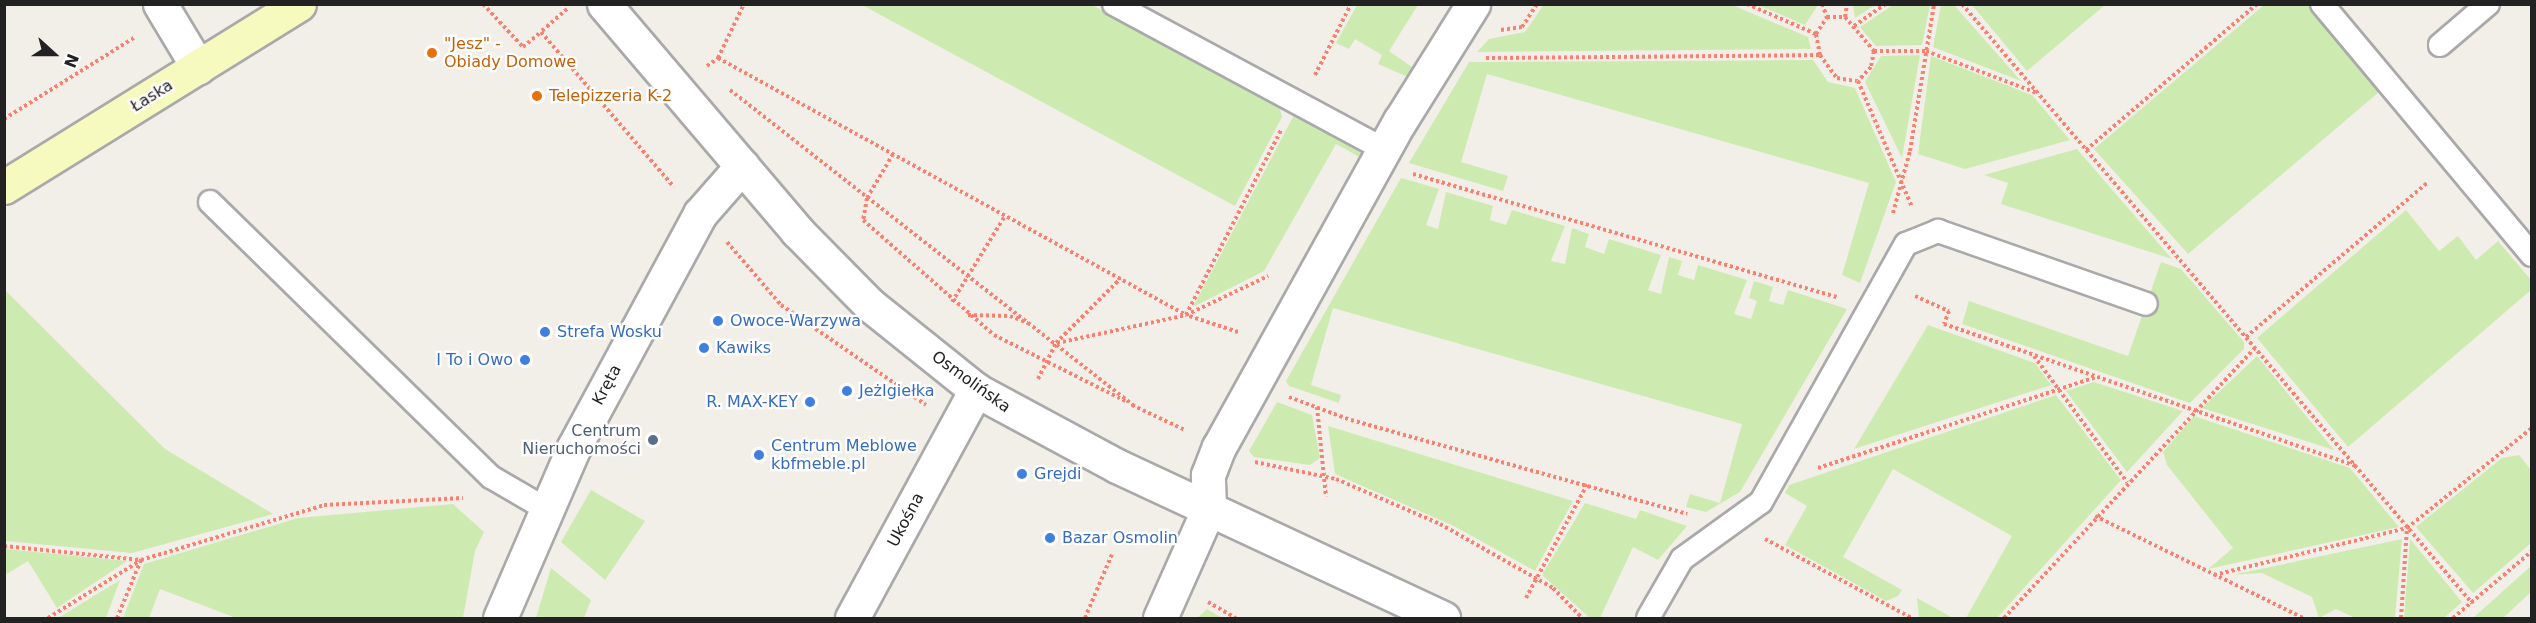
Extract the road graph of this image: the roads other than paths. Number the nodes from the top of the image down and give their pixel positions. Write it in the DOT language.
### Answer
graph roads {
  1 [pos="299,4"];
  2 [pos="604,4"];
  3 [pos="1114,4"];
  4 [pos="1473,4"];
  5 [pos="2322,4"];
  6 [pos="2488,4"];
  7 [pos="163,11"];
  8 [pos="2440,45"];
  9 [pos="198,67"];
  10 [pos="1385,150"];
  11 [pos="742,166"];
  12 [pos="4,187"];
  13 [pos="210,202"];
  14 [pos="2532,255"];
  15 [pos="2146,304"];
  16 [pos="976,390"];
  17 [pos="1209,508"];
  18 [pos="546,509"];
  19 [pos="500,618"];
  20 [pos="852,618"];
  21 [pos="1160,618"];
  22 [pos="1443,618"];
  23 [pos="1648,618"];
  1 -- 9 [label="street, Łaska"];
  2 -- 11 [label="street, Osmolińska"];
  3 -- 10 [label="lane"];
  4 -- 10 [label="street"];
  5 -- 14 [label="lane"];
  6 -- 8 [label="lane"];
  7 -- 9 [label="street"];
  9 -- 12 [label="street, Łaska"];
  10 -- 17 [label="street"];
  11 -- 16 [label="street, Osmolińska"];
  11 -- 18 [label="street, Kręta"];
  13 -- 18 [label="lane"];
  15 -- 23 [label="lane"];
  16 -- 17 [label="street, Osmolińska"];
  16 -- 20 [label="street, Ukośna"];
  17 -- 21 [label="street"];
  17 -- 22 [label="street, Osmolińska"];
  18 -- 19 [label="street, Kręta"];
}
